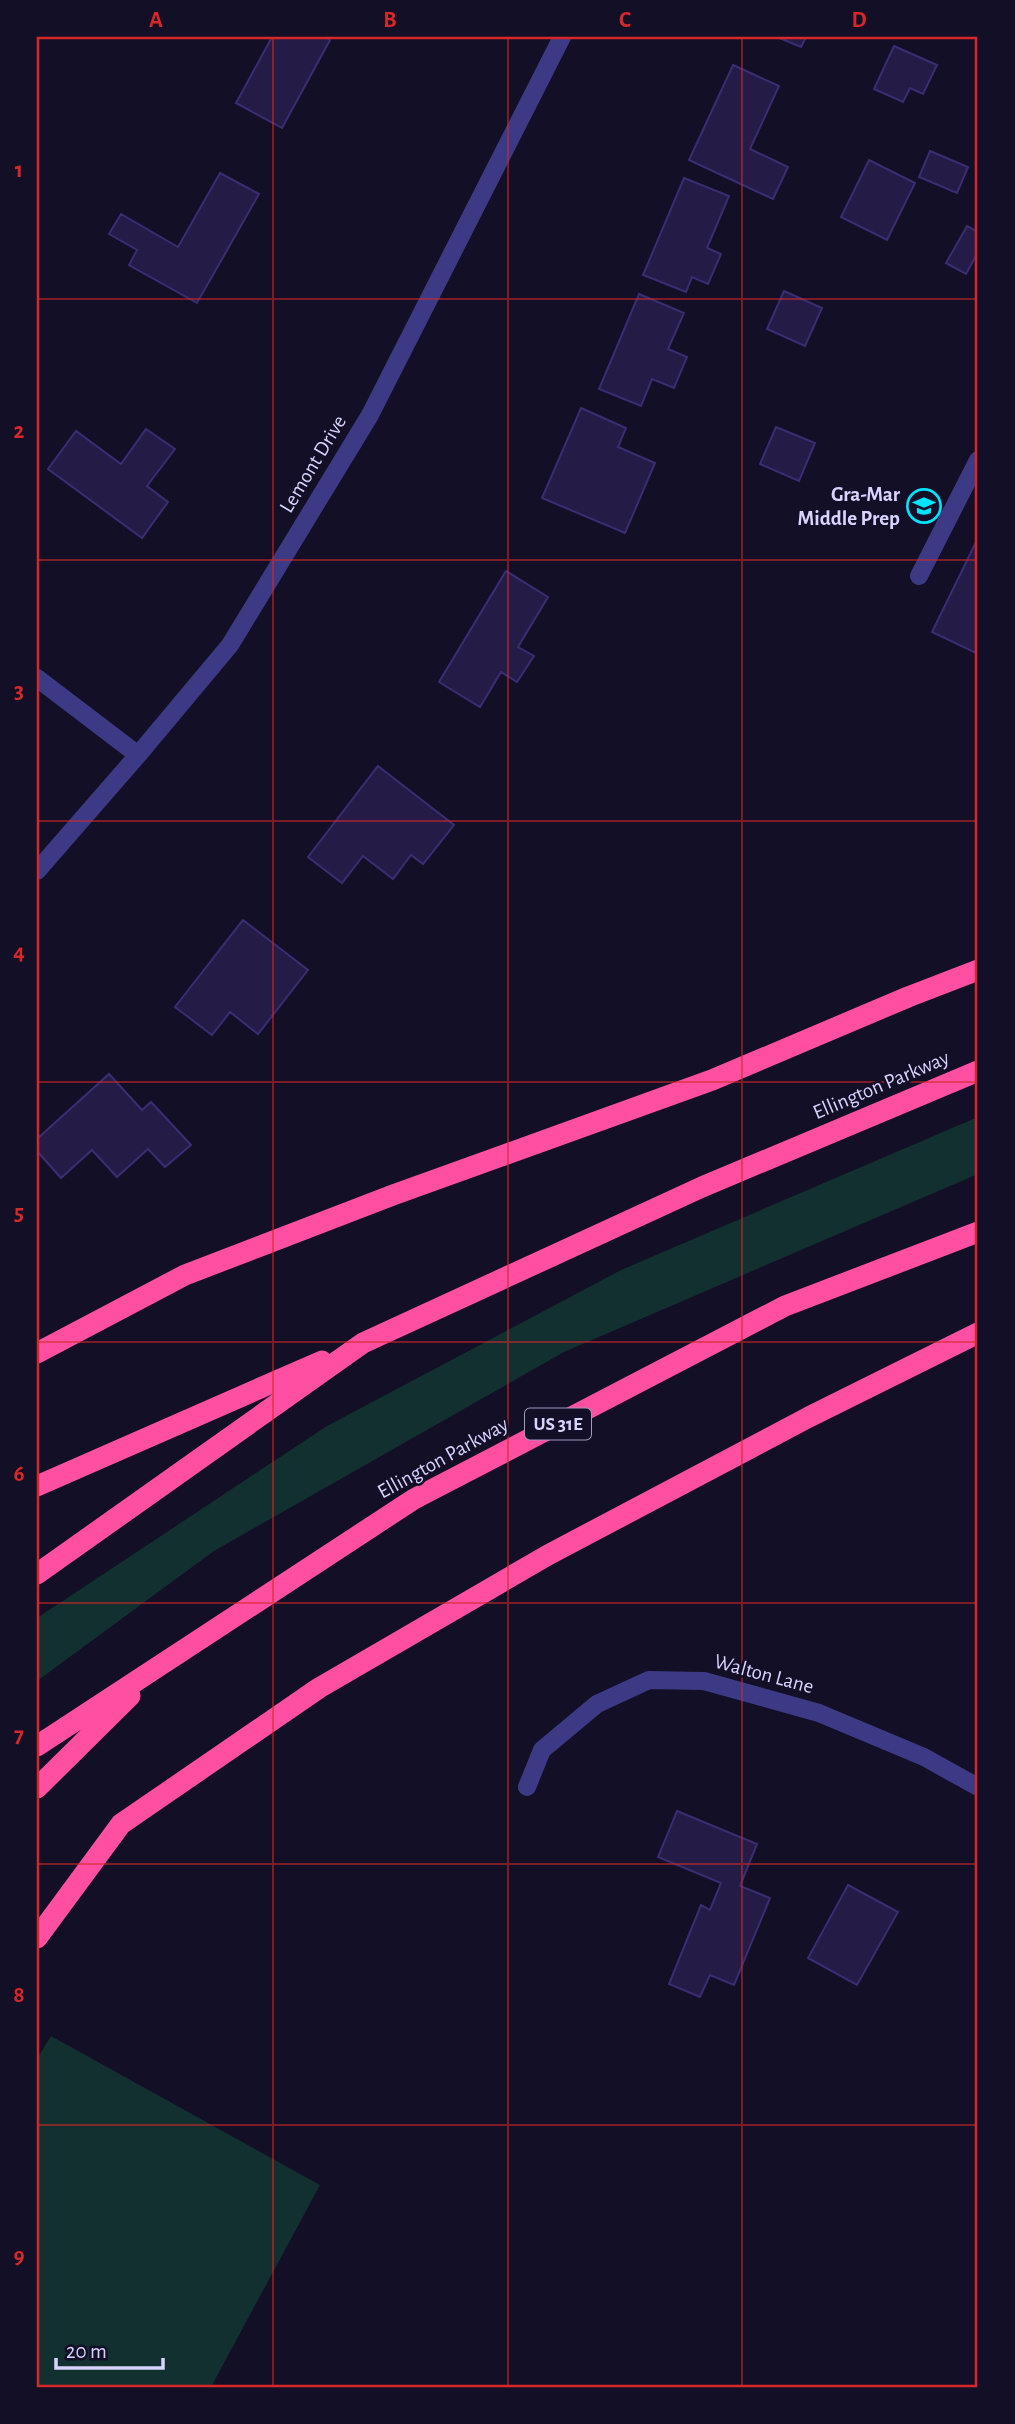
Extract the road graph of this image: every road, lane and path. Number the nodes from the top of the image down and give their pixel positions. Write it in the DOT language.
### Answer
graph roads {
  1 [pos="562,37"];
  2 [pos="978,460"];
  3 [pos="919,576"];
  4 [pos="37,678"];
  5 [pos="138,755"];
  6 [pos="37,871"];
  7 [pos="978,970"];
  8 [pos="978,1071"];
  9 [pos="978,1232"];
  10 [pos="978,1333"];
  11 [pos="363,1343"];
  12 [pos="37,1353"];
  13 [pos="37,1486"];
  14 [pos="37,1574"];
  15 [pos="163,1664"];
  16 [pos="37,1746"];
  17 [pos="527,1787"];
  18 [pos="978,1787"];
  19 [pos="37,1788"];
  20 [pos="37,1938"];
  1 -- 5 [label="street, Lemont Drive"];
  2 -- 3 [label="street"];
  4 -- 5 [label="street"];
  5 -- 6 [label="street, Lemont Drive"];
  7 -- 12 [label="highway"];
  8 -- 11 [label="highway, Ellington Parkway"];
  9 -- 15 [label="highway, Ellington Parkway / US 31E"];
  10 -- 20 [label="highway"];
  11 -- 13 [label="highway"];
  11 -- 14 [label="highway, Ellington Parkway"];
  15 -- 16 [label="highway, Ellington Parkway / US 31E"];
  15 -- 19 [label="highway"];
  17 -- 18 [label="street, Walton Lane"];
}
